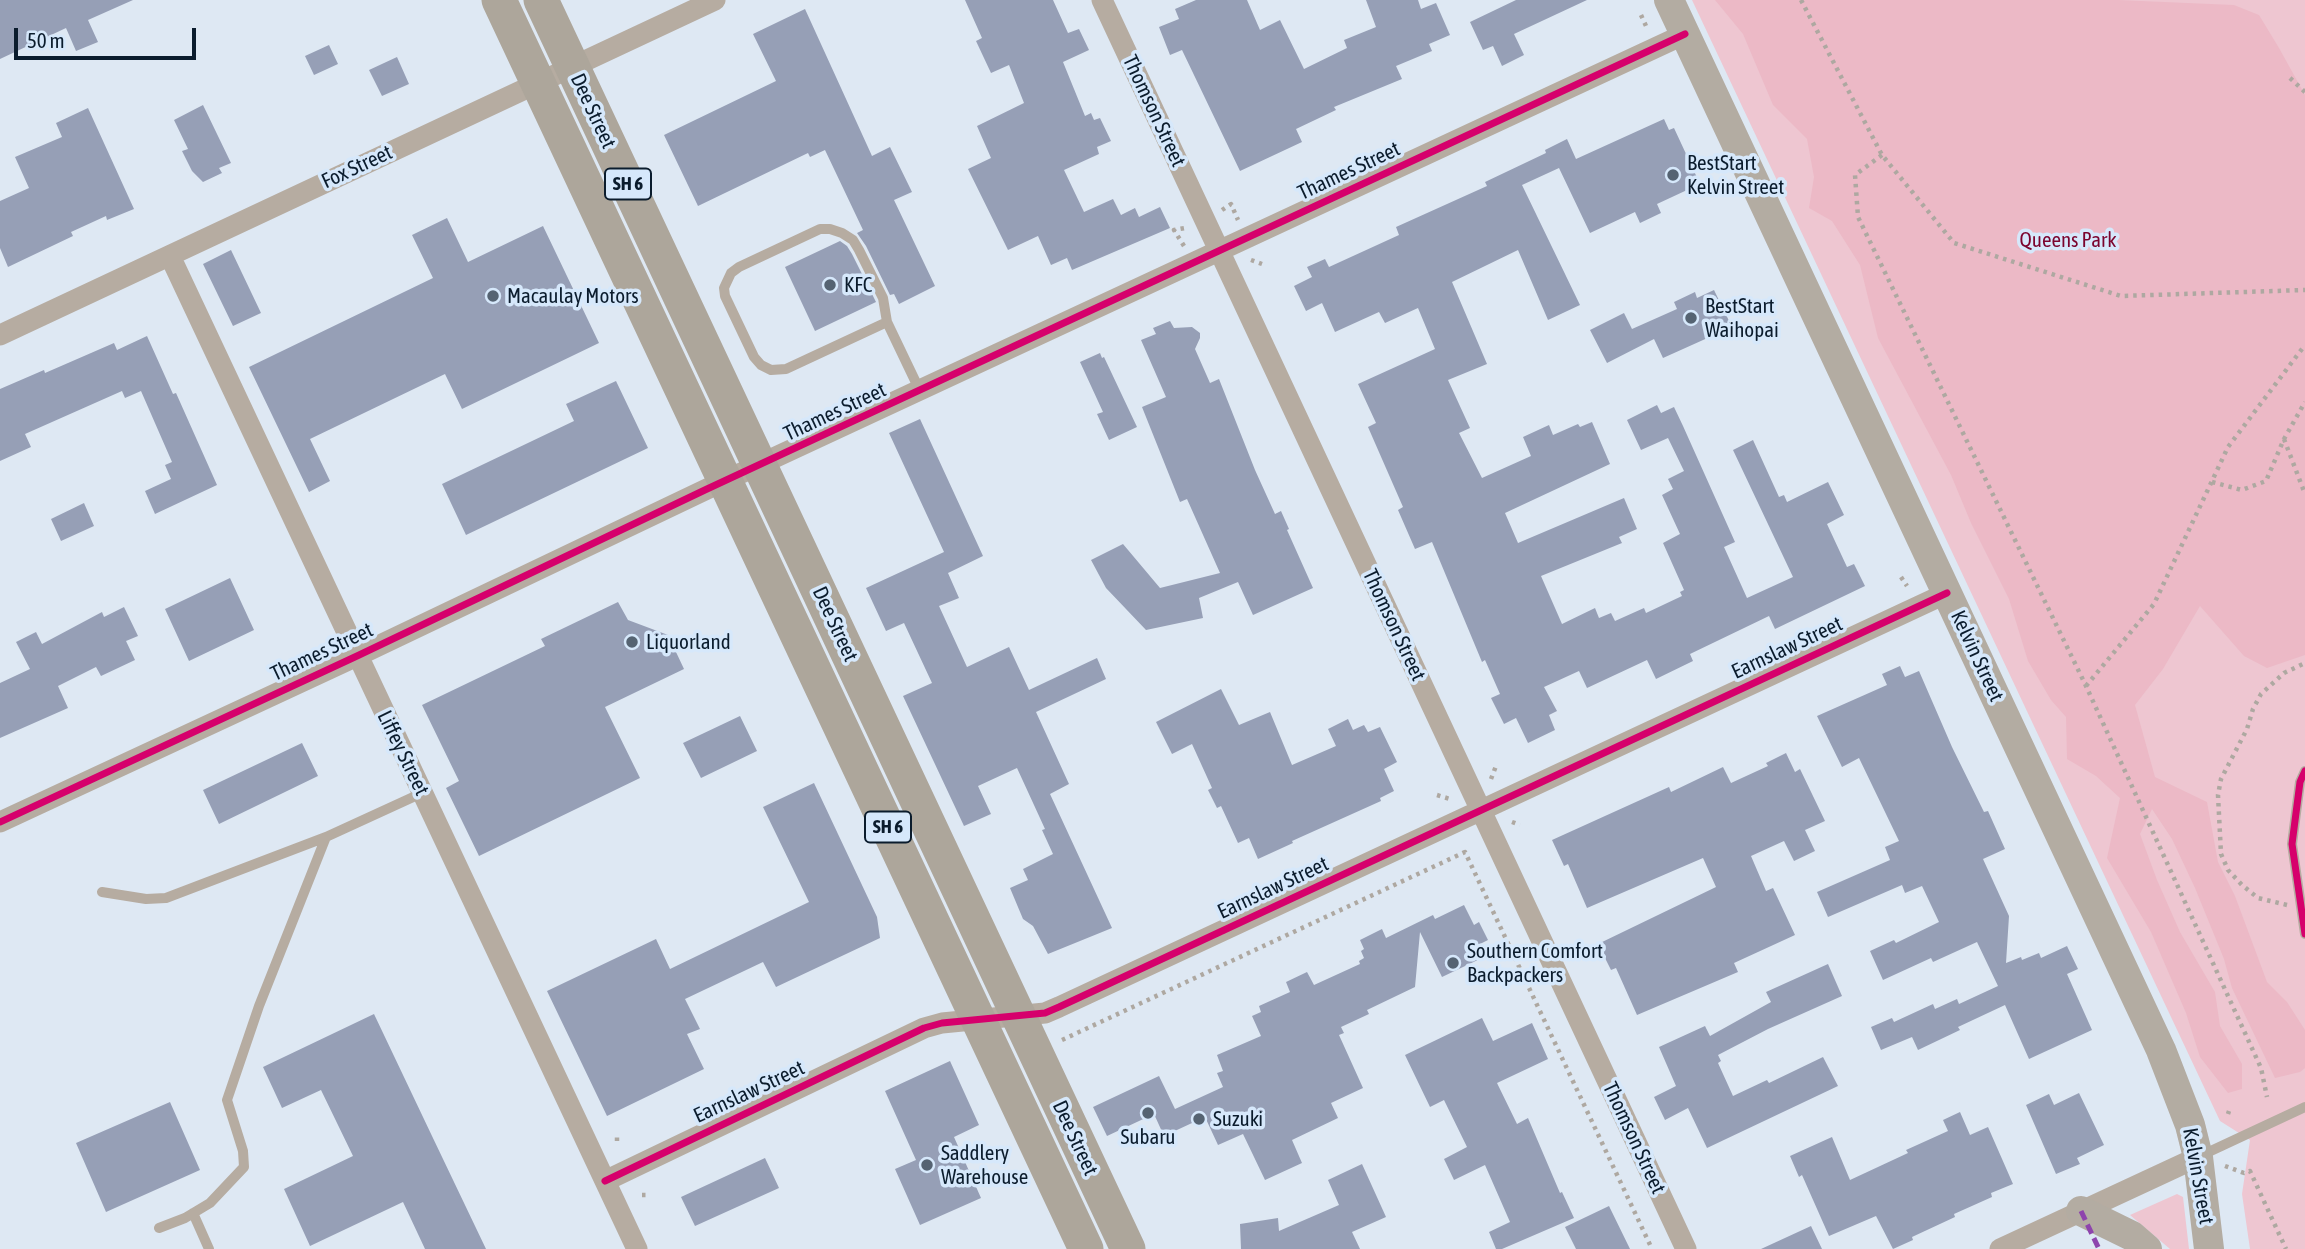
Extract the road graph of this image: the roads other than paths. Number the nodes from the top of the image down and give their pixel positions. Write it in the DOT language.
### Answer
graph roads {
  1 [pos="499,0"];
  2 [pos="541,0"];
  3 [pos="715,0"];
  4 [pos="1102,0"];
  5 [pos="1669,0"];
  6 [pos="1685,34"];
  7 [pos="572,65"];
  8 [pos="538,82"];
  9 [pos="1219,251"];
  10 [pos="170,256"];
  11 [pos="887,322"];
  12 [pos="0,335"];
  13 [pos="920,391"];
  14 [pos="761,466"];
  15 [pos="725,481"];
  16 [pos="1947,593"];
  17 [pos="357,656"];
  18 [pos="2305,771"];
  19 [pos="422,793"];
  20 [pos="1480,811"];
  21 [pos="0,822"];
  22 [pos="326,837"];
  23 [pos="102,892"];
  24 [pos="2305,934"];
  25 [pos="1018,1016"];
  26 [pos="979,1019"];
  27 [pos="2305,1107"];
  28 [pos="2198,1157"];
  29 [pos="605,1181"];
  30 [pos="2081,1210"];
  31 [pos="193,1213"];
  32 [pos="159,1228"];
  33 [pos="2211,1245"];
  34 [pos="209,1249"];
  35 [pos="637,1249"];
  36 [pos="1086,1249"];
  37 [pos="1128,1249"];
  38 [pos="1686,1249"];
  39 [pos="2000,1249"];
  40 [pos="2147,1249"];
  1 -- 8 [label="main road, Dee Street / SH 6"];
  2 -- 7 [label="main road, Dee Street / SH 6"];
  3 -- 7 [label="street, Fox Street"];
  4 -- 9 [label="street, Thomson Street"];
  5 -- 6 [label="main road, Kelvin Street"];
  6 -- 9 [label="street, Thames Street"];
  6 -- 16 [label="main road, Kelvin Street"];
  7 -- 8 [label="street, Fox Street"];
  7 -- 14 [label="main road, Dee Street / SH 6"];
  8 -- 10 [label="street, Fox Street"];
  8 -- 15 [label="main road, Dee Street / SH 6"];
  9 -- 13 [label="street, Thames Street"];
  9 -- 20 [label="street, Thomson Street"];
  10 -- 12 [label="street, Fox Street"];
  10 -- 17 [label="street, Liffey Street"];
  11 -- 11 [label="lane"];
  11 -- 13 [label="lane"];
  13 -- 14 [label="street, Thames Street"];
  14 -- 15 [label="street, Thames Street"];
  14 -- 25 [label="main road, Dee Street / SH 6"];
  15 -- 17 [label="street, Thames Street"];
  15 -- 26 [label="main road, Dee Street / SH 6"];
  16 -- 20 [label="street, Earnslaw Street"];
  16 -- 28 [label="main road, Kelvin Street"];
  17 -- 19 [label="street, Liffey Street"];
  17 -- 21 [label="street, Thames Street"];
  18 -- 24 [label="lane"];
  19 -- 22 [label="lane"];
  19 -- 29 [label="street, Liffey Street"];
  20 -- 25 [label="street, Earnslaw Street"];
  20 -- 38 [label="street, Thomson Street"];
  22 -- 23 [label="lane"];
  22 -- 31 [label="lane"];
  25 -- 26 [label="street, Earnslaw Street"];
  25 -- 37 [label="main road, Dee Street / SH 6"];
  26 -- 29 [label="street, Earnslaw Street"];
  26 -- 36 [label="main road, Dee Street / SH 6"];
  27 -- 28 [label="lane"];
  28 -- 30 [label="street"];
  28 -- 33 [label="main road, Kelvin Street"];
  29 -- 35 [label="street, Liffey Street"];
  30 -- 39 [label="street"];
  30 -- 40 [label="main road"];
  31 -- 32 [label="lane"];
  31 -- 34 [label="lane"];
}
